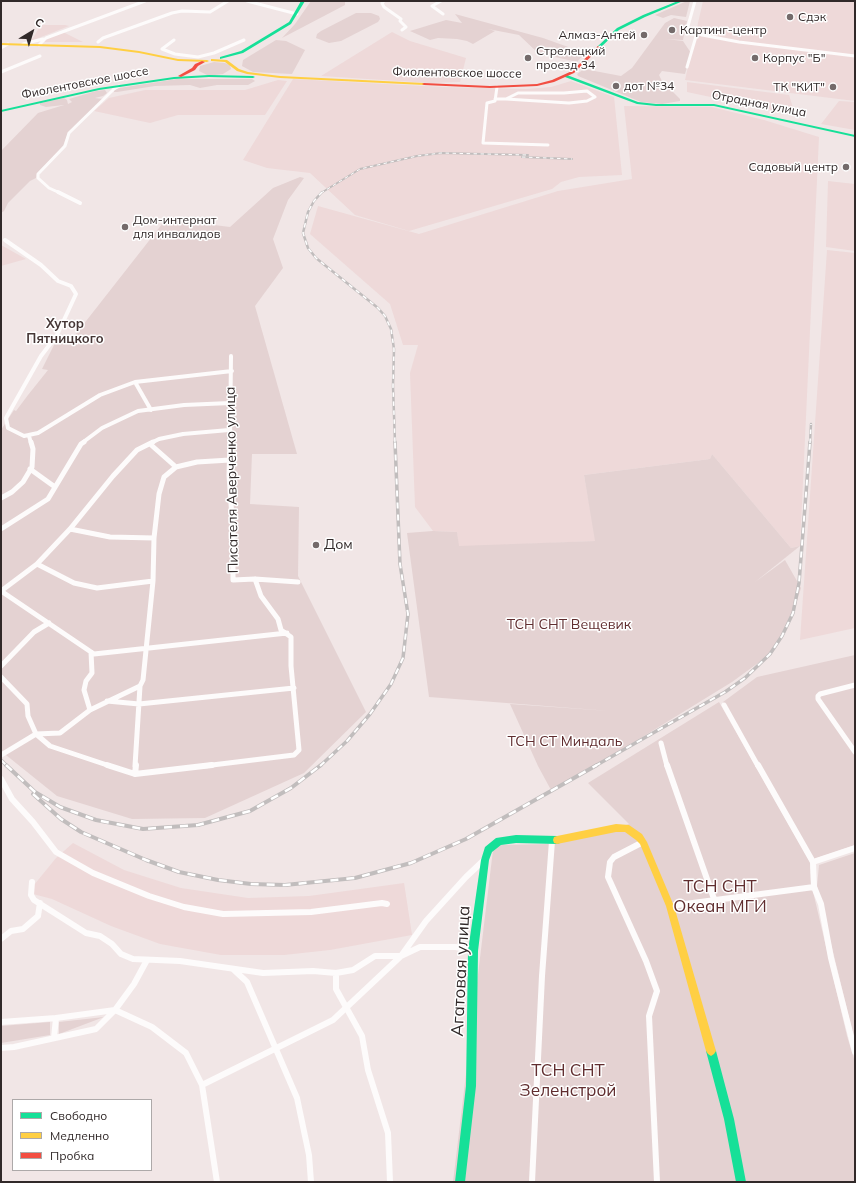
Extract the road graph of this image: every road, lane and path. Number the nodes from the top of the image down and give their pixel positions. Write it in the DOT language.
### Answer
graph roads {
  1 [pos="145,1"];
  2 [pos="228,1"];
  3 [pos="248,1"];
  4 [pos="303,1"];
  5 [pos="384,1"];
  6 [pos="441,1"];
  7 [pos="681,1"];
  8 [pos="695,1"];
  9 [pos="297,14"];
  10 [pos="443,14"];
  11 [pos="402,30"];
  12 [pos="697,33"];
  13 [pos="46,38"];
  14 [pos="174,40"];
  15 [pos="244,40"];
  16 [pos="98,42"];
  17 [pos="4,44"];
  18 [pos="23,44"];
  19 [pos="39,45"];
  20 [pos="1,48"];
  21 [pos="242,52"];
  22 [pos="40,56"];
  23 [pos="855,56"];
  24 [pos="210,58"];
  25 [pos="178,60"];
  26 [pos="233,65"];
  27 [pos="687,67"];
  28 [pos="194,68"];
  29 [pos="1,72"];
  30 [pos="573,72"];
  31 [pos="211,76"];
  32 [pos="566,76"];
  33 [pos="281,77"];
  34 [pos="174,78"];
  35 [pos="553,81"];
  36 [pos="583,81"];
  37 [pos="119,86"];
  38 [pos="498,87"];
  39 [pos="495,99"];
  40 [pos="506,99"];
  41 [pos="1,111"];
  42 [pos="855,136"];
  43 [pos="548,145"];
  44 [pos="80,203"];
  45 [pos="5,240"];
  46 [pos="231,356"];
  47 [pos="232,371"];
  48 [pos="135,382"];
  49 [pos="230,403"];
  50 [pos="151,410"];
  51 [pos="229,430"];
  52 [pos="27,436"];
  53 [pos="150,444"];
  54 [pos="230,460"];
  55 [pos="176,467"];
  56 [pos="30,469"];
  57 [pos="55,487"];
  58 [pos="1,498"];
  59 [pos="1,529"];
  60 [pos="70,529"];
  61 [pos="154,538"];
  62 [pos="37,564"];
  63 [pos="255,579"];
  64 [pos="153,581"];
  65 [pos="298,582"];
  66 [pos="1,591"];
  67 [pos="49,623"];
  68 [pos="287,633"];
  69 [pos="145,648"];
  70 [pos="91,652"];
  71 [pos="1,666"];
  72 [pos="1,677"];
  73 [pos="855,685"];
  74 [pos="140,686"];
  75 [pos="294,688"];
  76 [pos="107,701"];
  77 [pos="140,704"];
  78 [pos="724,705"];
  79 [pos="90,710"];
  80 [pos="36,734"];
  81 [pos="661,743"];
  82 [pos="855,752"];
  83 [pos="1,755"];
  84 [pos="135,774"];
  85 [pos="1,778"];
  86 [pos="552,841"];
  87 [pos="643,842"];
  88 [pos="855,848"];
  89 [pos="485,860"];
  90 [pos="813,862"];
  91 [pos="32,882"];
  92 [pos="814,887"];
  93 [pos="714,899"];
  94 [pos="40,903"];
  95 [pos="386,904"];
  96 [pos="670,906"];
  97 [pos="1,939"];
  98 [pos="473,950"];
  99 [pos="401,956"];
  100 [pos="146,960"];
  101 [pos="233,969"];
  102 [pos="336,973"];
  103 [pos="346,1009"];
  104 [pos="115,1010"];
  105 [pos="56,1018"];
  106 [pos="1,1022"];
  107 [pos="54,1038"];
  108 [pos="1,1048"];
  109 [pos="277,1049"];
  110 [pos="855,1052"];
  111 [pos="202,1085"];
  112 [pos="217,1182"];
  113 [pos="311,1182"];
  114 [pos="390,1182"];
  115 [pos="460,1182"];
  116 [pos="532,1182"];
  117 [pos="657,1182"];
  118 [pos="741,1182"];
  1 -- 13 [label="street"];
  2 -- 16 [label="street"];
  3 -- 9 [label="street"];
  4 -- 9 [label="main road, Фиолентовское шоссе"];
  5 -- 11 [label="street"];
  6 -- 10 [label="street"];
  7 -- 30 [label="main road, Фиолентовское шоссе"];
  8 -- 12 [label="street"];
  9 -- 21 [label="main road, Фиолентовское шоссе"];
  12 -- 23 [label="street"];
  12 -- 27 [label="street"];
  13 -- 18 [label="street"];
  13 -- 19 [label="street"];
  14 -- 24 [label="street"];
  15 -- 24 [label="street"];
  17 -- 18 [label="main road"];
  17 -- 20 [label="street"];
  18 -- 19 [label="main road"];
  19 -- 25 [label="main road"];
  21 -- 24 [label="main road, Фиолентовское шоссе"];
  21 -- 26 [label="main road, Фиолентовское шоссе"];
  22 -- 29 [label="street"];
  24 -- 25 [label="main road"];
  24 -- 26 [label="main road, Фиолентовское шоссе"];
  24 -- 28 [label="main road, Фиолентовское шоссе"];
  25 -- 28 [label="main road"];
  26 -- 31 [label="main road, Фиолентовское шоссе"];
  26 -- 33 [label="main road, Фиолентовское шоссе"];
  28 -- 31 [label="main road, Фиолентовское шоссе"];
  28 -- 34 [label="main road, Фиолентовское шоссе"];
  30 -- 32 [label="main road, Фиолентовское шоссе"];
  30 -- 36 [label="main road"];
  31 -- 33 [label="main road, Фиолентовское шоссе"];
  31 -- 34 [label="main road, Фиолентовское шоссе"];
  32 -- 35 [label="main road, Фиолентовское шоссе"];
  32 -- 36 [label="main road, Отрадная улица"];
  33 -- 38 [label="main road, Фиолентовское шоссе"];
  34 -- 37 [label="main road, Фиолентовское шоссе"];
  35 -- 36 [label="main road"];
  35 -- 38 [label="main road, Фиолентовское шоссе"];
  36 -- 42 [label="main road, Отрадная улица"];
  37 -- 41 [label="main road, Фиолентовское шоссе"];
  37 -- 44 [label="street"];
  38 -- 39 [label="street"];
  39 -- 40 [label="street"];
  39 -- 43 [label="street"];
  40 -- 40 [label="street"];
  45 -- 52 [label="street"];
  46 -- 47 [label="street, Писателя Аверченко улица"];
  47 -- 48 [label="street"];
  47 -- 49 [label="street, Писателя Аверченко улица"];
  48 -- 50 [label="street"];
  48 -- 52 [label="street"];
  49 -- 50 [label="street"];
  49 -- 51 [label="street, Писателя Аверченко улица"];
  50 -- 57 [label="street"];
  51 -- 53 [label="street"];
  51 -- 54 [label="street, Писателя Аверченко улица"];
  52 -- 56 [label="street"];
  53 -- 55 [label="street"];
  53 -- 60 [label="street"];
  54 -- 55 [label="street"];
  54 -- 63 [label="street, Писателя Аверченко улица"];
  55 -- 61 [label="street"];
  56 -- 57 [label="street"];
  56 -- 58 [label="street"];
  57 -- 59 [label="street"];
  60 -- 61 [label="street"];
  60 -- 62 [label="street"];
  61 -- 64 [label="street"];
  62 -- 64 [label="street"];
  62 -- 66 [label="street"];
  63 -- 65 [label="street"];
  63 -- 68 [label="street"];
  64 -- 69 [label="street"];
  66 -- 67 [label="street"];
  67 -- 70 [label="street"];
  67 -- 71 [label="street"];
  68 -- 69 [label="street"];
  68 -- 75 [label="street"];
  69 -- 70 [label="street"];
  69 -- 74 [label="street"];
  70 -- 79 [label="street"];
  72 -- 80 [label="street"];
  73 -- 82 [label="street"];
  74 -- 76 [label="street"];
  74 -- 77 [label="street"];
  75 -- 77 [label="street"];
  75 -- 84 [label="street"];
  76 -- 77 [label="street"];
  76 -- 79 [label="street"];
  77 -- 84 [label="street"];
  78 -- 90 [label="street"];
  79 -- 80 [label="street"];
  80 -- 83 [label="street"];
  80 -- 84 [label="street"];
  81 -- 93 [label="street"];
  85 -- 95 [label="street"];
  86 -- 87 [label="main road, Агатовая улица"];
  86 -- 89 [label="main road, Агатовая улица"];
  86 -- 116 [label="street"];
  87 -- 96 [label="main road, Агатовая улица"];
  87 -- 117 [label="street"];
  88 -- 90 [label="street"];
  89 -- 98 [label="main road, Агатовая улица"];
  89 -- 99 [label="street"];
  90 -- 92 [label="street"];
  91 -- 94 [label="street"];
  92 -- 93 [label="street"];
  92 -- 110 [label="street"];
  93 -- 96 [label="street"];
  94 -- 97 [label="street"];
  94 -- 100 [label="street"];
  96 -- 118 [label="main road, Агатовая улица"];
  98 -- 99 [label="street"];
  98 -- 115 [label="main road, Агатовая улица"];
  99 -- 102 [label="street"];
  99 -- 103 [label="street"];
  100 -- 101 [label="street"];
  100 -- 104 [label="street"];
  101 -- 102 [label="street"];
  101 -- 109 [label="street"];
  102 -- 103 [label="street"];
  103 -- 109 [label="street"];
  103 -- 114 [label="street"];
  104 -- 105 [label="street"];
  104 -- 107 [label="street"];
  104 -- 111 [label="street"];
  105 -- 106 [label="street"];
  105 -- 107 [label="street"];
  107 -- 108 [label="street"];
  109 -- 111 [label="street"];
  109 -- 113 [label="street"];
  111 -- 112 [label="street"];
}
